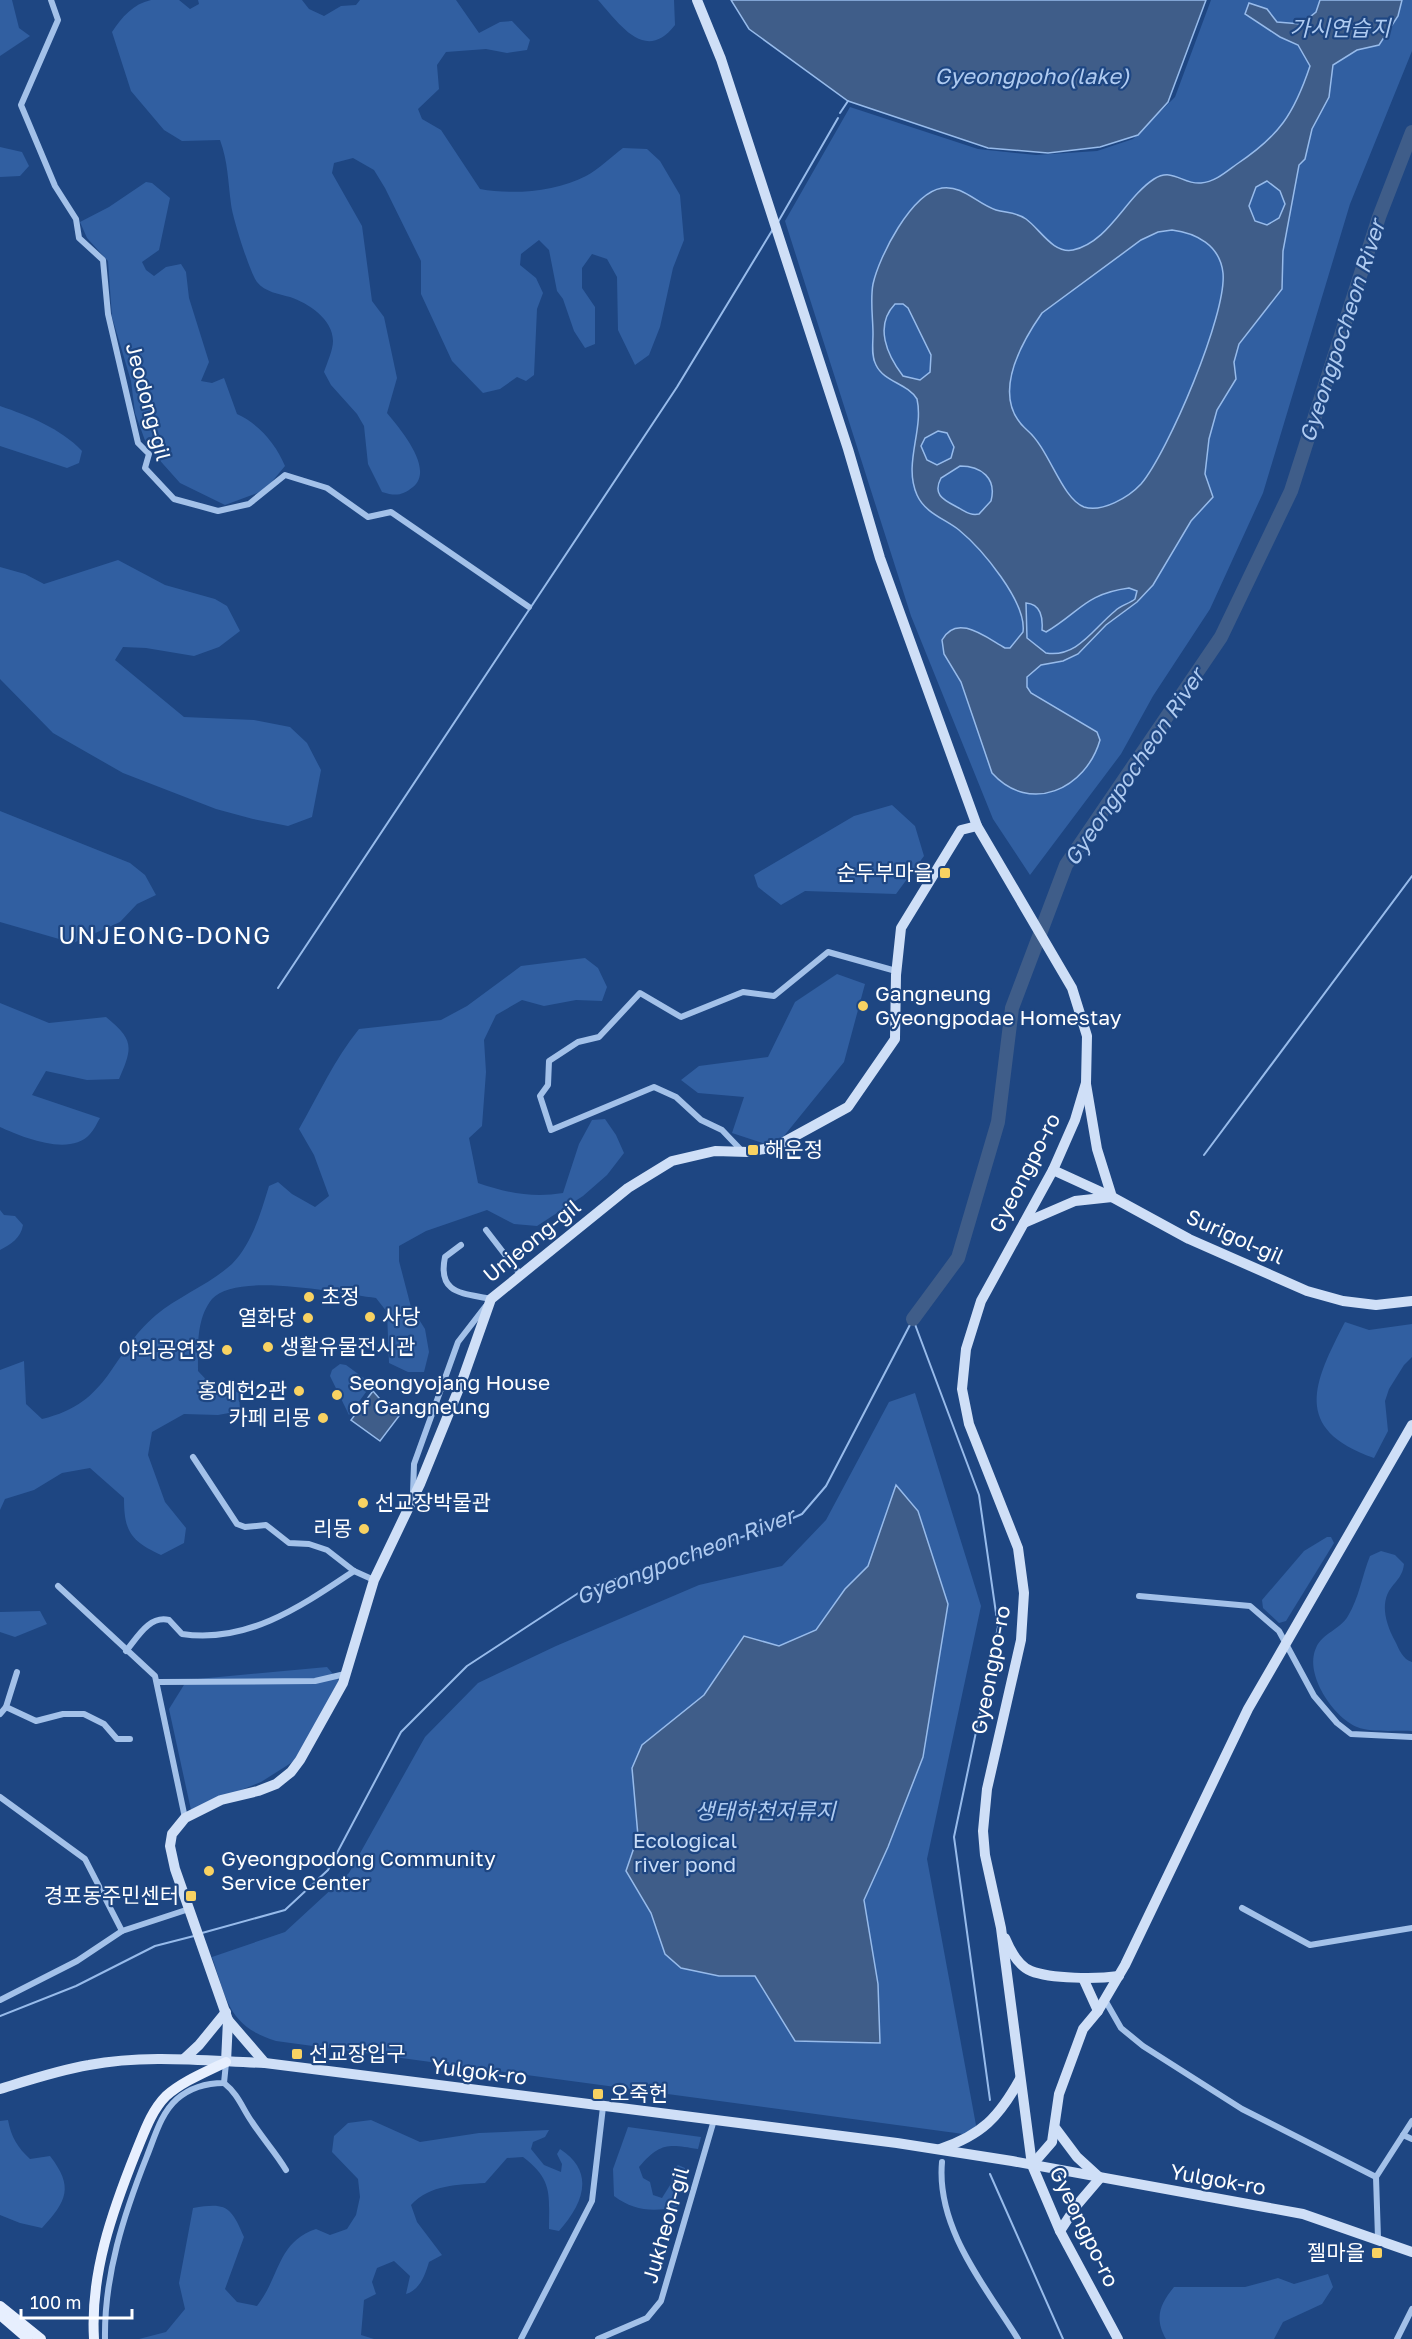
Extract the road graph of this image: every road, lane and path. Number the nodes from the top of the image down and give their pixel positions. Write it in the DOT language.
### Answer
graph roads {
  1 [pos="51,0"];
  2 [pos="697,0"];
  3 [pos="529,607"];
  4 [pos="977,826"];
  5 [pos="896,971"];
  6 [pos="1086,1083"];
  7 [pos="743,1152"];
  8 [pos="1053,1170"];
  9 [pos="1112,1197"];
  10 [pos="1022,1224"];
  11 [pos="486,1230"];
  12 [pos="460,1245"];
  13 [pos="520,1274"];
  14 [pos="491,1299"];
  15 [pos="1412,1301"];
  16 [pos="1412,1425"];
  17 [pos="193,1457"];
  18 [pos="412,1497"];
  19 [pos="354,1571"];
  20 [pos="374,1580"];
  21 [pos="58,1586"];
  22 [pos="1139,1596"];
  23 [pos="1285,1640"];
  24 [pos="126,1652"];
  25 [pos="17,1672"];
  26 [pos="345,1674"];
  27 [pos="158,1682"];
  28 [pos="6,1707"];
  29 [pos="0,1714"];
  30 [pos="1412,1737"];
  31 [pos="130,1739"];
  32 [pos="0,1797"];
  33 [pos="184,1818"];
  34 [pos="1242,1908"];
  35 [pos="190,1911"];
  36 [pos="1001,1928"];
  37 [pos="1412,1928"];
  38 [pos="122,1931"];
  39 [pos="1119,1976"];
  40 [pos="1083,1978"];
  41 [pos="0,2000"];
  42 [pos="1105,2000"];
  43 [pos="1098,2011"];
  44 [pos="227,2016"];
  45 [pos="184,2059"];
  46 [pos="226,2062"];
  47 [pos="265,2063"];
  48 [pos="1021,2079"];
  49 [pos="224,2083"];
  50 [pos="0,2089"];
  51 [pos="603,2108"];
  52 [pos="714,2120"];
  53 [pos="1412,2121"];
  54 [pos="1056,2129"];
  55 [pos="1403,2135"];
  56 [pos="1412,2139"];
  57 [pos="938,2150"];
  58 [pos="942,2162"];
  59 [pos="1032,2165"];
  60 [pos="286,2170"];
  61 [pos="1376,2177"];
  62 [pos="1100,2178"];
  63 [pos="1060,2231"];
  64 [pos="1378,2238"];
  65 [pos="1412,2252"];
  66 [pos="0,2306"];
  67 [pos="1412,2308"];
  68 [pos="0,2315"];
  69 [pos="28,2339"];
  70 [pos="41,2339"];
  71 [pos="94,2339"];
  72 [pos="105,2339"];
  73 [pos="521,2339"];
  74 [pos="598,2339"];
  75 [pos="1018,2339"];
  76 [pos="1118,2339"];
  77 [pos="1397,2339"];
  1 -- 3 [label="street, Jeodong-gil"];
  2 -- 4 [label="street, Gyeongpo-ro"];
  4 -- 5 [label="street, Unjeong-gil"];
  4 -- 6 [label="street, Gyeongpo-ro"];
  5 -- 7 [label="street, Unjeong-gil"];
  5 -- 7 [label="street"];
  6 -- 8 [label="street, Gyeongpo-ro"];
  6 -- 9 [label="street"];
  7 -- 13 [label="street, Unjeong-gil"];
  8 -- 9 [label="street, Surigol-gil"];
  8 -- 10 [label="street, Gyeongpo-ro"];
  9 -- 10 [label="street"];
  9 -- 15 [label="street, Surigol-gil"];
  10 -- 36 [label="street, Gyeongpo-ro"];
  11 -- 13 [label="street"];
  12 -- 14 [label="street"];
  13 -- 14 [label="street, Unjeong-gil"];
  14 -- 18 [label="street, Unjeong-gil"];
  14 -- 18 [label="street"];
  16 -- 23 [label="street"];
  17 -- 19 [label="street"];
  18 -- 20 [label="street, Unjeong-gil"];
  19 -- 20 [label="street"];
  19 -- 24 [label="street"];
  20 -- 26 [label="street, Unjeong-gil"];
  21 -- 24 [label="street"];
  22 -- 23 [label="street"];
  23 -- 30 [label="street"];
  23 -- 39 [label="street"];
  24 -- 27 [label="street"];
  25 -- 28 [label="street"];
  26 -- 27 [label="street"];
  26 -- 33 [label="street, Unjeong-gil"];
  27 -- 33 [label="street"];
  28 -- 29 [label="street"];
  28 -- 31 [label="street"];
  32 -- 38 [label="street"];
  33 -- 35 [label="street"];
  34 -- 37 [label="street"];
  35 -- 38 [label="street"];
  35 -- 44 [label="street"];
  36 -- 40 [label="street"];
  36 -- 48 [label="street, Gyeongpo-ro"];
  38 -- 41 [label="street"];
  39 -- 40 [label="street"];
  39 -- 42 [label="street"];
  40 -- 43 [label="street"];
  42 -- 43 [label="street"];
  42 -- 61 [label="street"];
  43 -- 54 [label="street"];
  44 -- 45 [label="street"];
  44 -- 46 [label="street"];
  44 -- 47 [label="street"];
  45 -- 46 [label="street, Yulgok-ro"];
  45 -- 50 [label="street, Yulgok-ro"];
  46 -- 47 [label="street, Yulgok-ro"];
  46 -- 49 [label="street"];
  46 -- 71 [label="main road"];
  47 -- 51 [label="street, Yulgok-ro"];
  48 -- 57 [label="street"];
  48 -- 59 [label="street, Gyeongpo-ro"];
  49 -- 60 [label="street"];
  49 -- 72 [label="street"];
  51 -- 52 [label="street, Yulgok-ro"];
  51 -- 73 [label="street"];
  52 -- 57 [label="street, Yulgok-ro"];
  52 -- 74 [label="street, Jukheon-gil"];
  53 -- 55 [label="street"];
  54 -- 59 [label="street"];
  54 -- 62 [label="street"];
  55 -- 56 [label="street"];
  55 -- 61 [label="street"];
  57 -- 59 [label="street, Yulgok-ro"];
  58 -- 75 [label="street"];
  59 -- 62 [label="street, Yulgok-ro"];
  59 -- 63 [label="street, Gyeongpo-ro"];
  61 -- 64 [label="street"];
  62 -- 63 [label="street"];
  62 -- 64 [label="street, Yulgok-ro"];
  63 -- 76 [label="street, Gyeongpo-ro"];
  64 -- 65 [label="street, Yulgok-ro"];
  66 -- 70 [label="main road"];
  67 -- 77 [label="street"];
  68 -- 69 [label="main road"];
}
